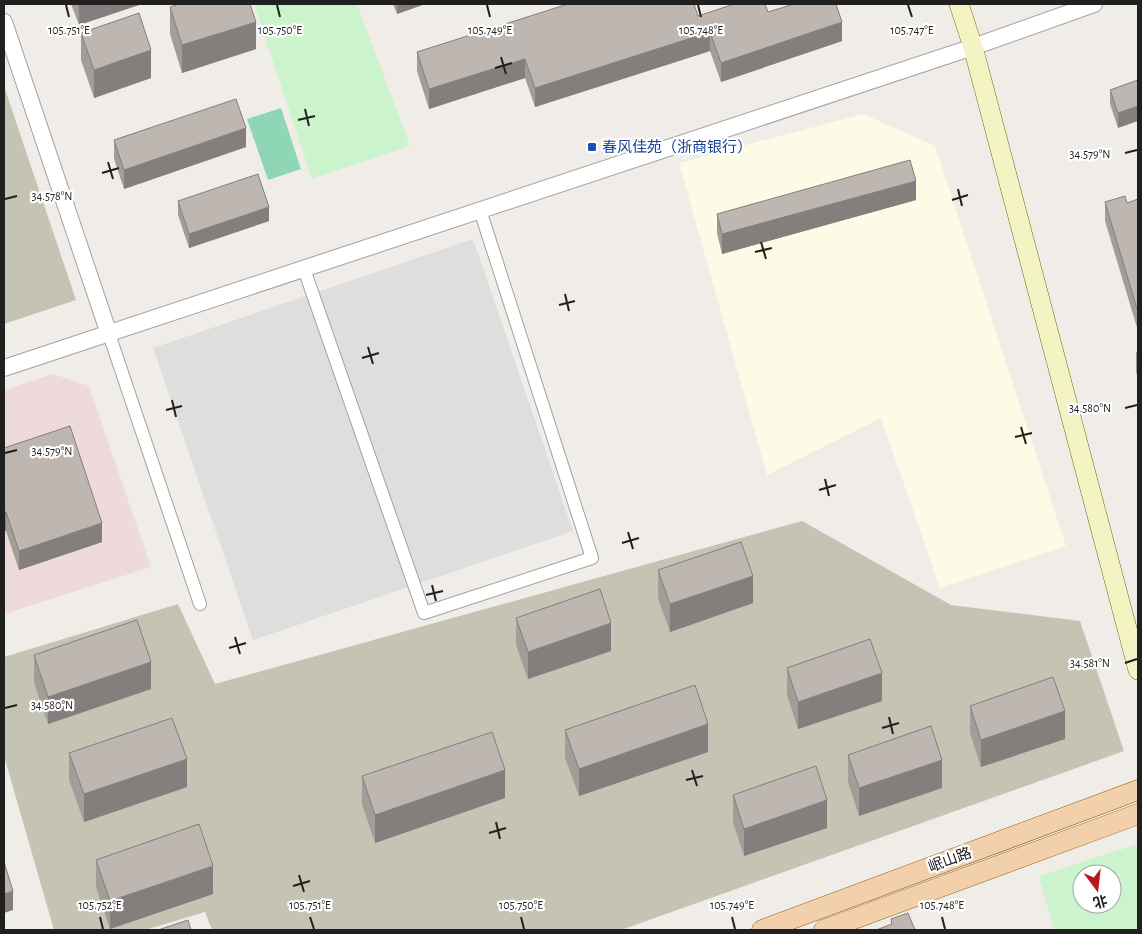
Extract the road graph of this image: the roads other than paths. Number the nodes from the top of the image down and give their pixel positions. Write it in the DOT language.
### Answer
graph roads {
  1 [pos="959,4"];
  2 [pos="1094,4"];
  3 [pos="4,22"];
  4 [pos="973,47"];
  5 [pos="480,210"];
  6 [pos="304,269"];
  7 [pos="109,334"];
  8 [pos="4,368"];
  9 [pos="200,604"];
  10 [pos="1138,670"];
  11 [pos="1138,790"];
  12 [pos="1138,814"];
  13 [pos="762,930"];
  14 [pos="824,930"];
  1 -- 4 [label="main road"];
  2 -- 4 [label="street"];
  3 -- 7 [label="street"];
  4 -- 5 [label="street"];
  4 -- 10 [label="main road"];
  5 -- 6 [label="street"];
  5 -- 6 [label="street"];
  6 -- 7 [label="street"];
  7 -- 8 [label="street"];
  7 -- 9 [label="street"];
  11 -- 13 [label="main road, 岷山路"];
  12 -- 14 [label="main road, 岷山路"];
}
